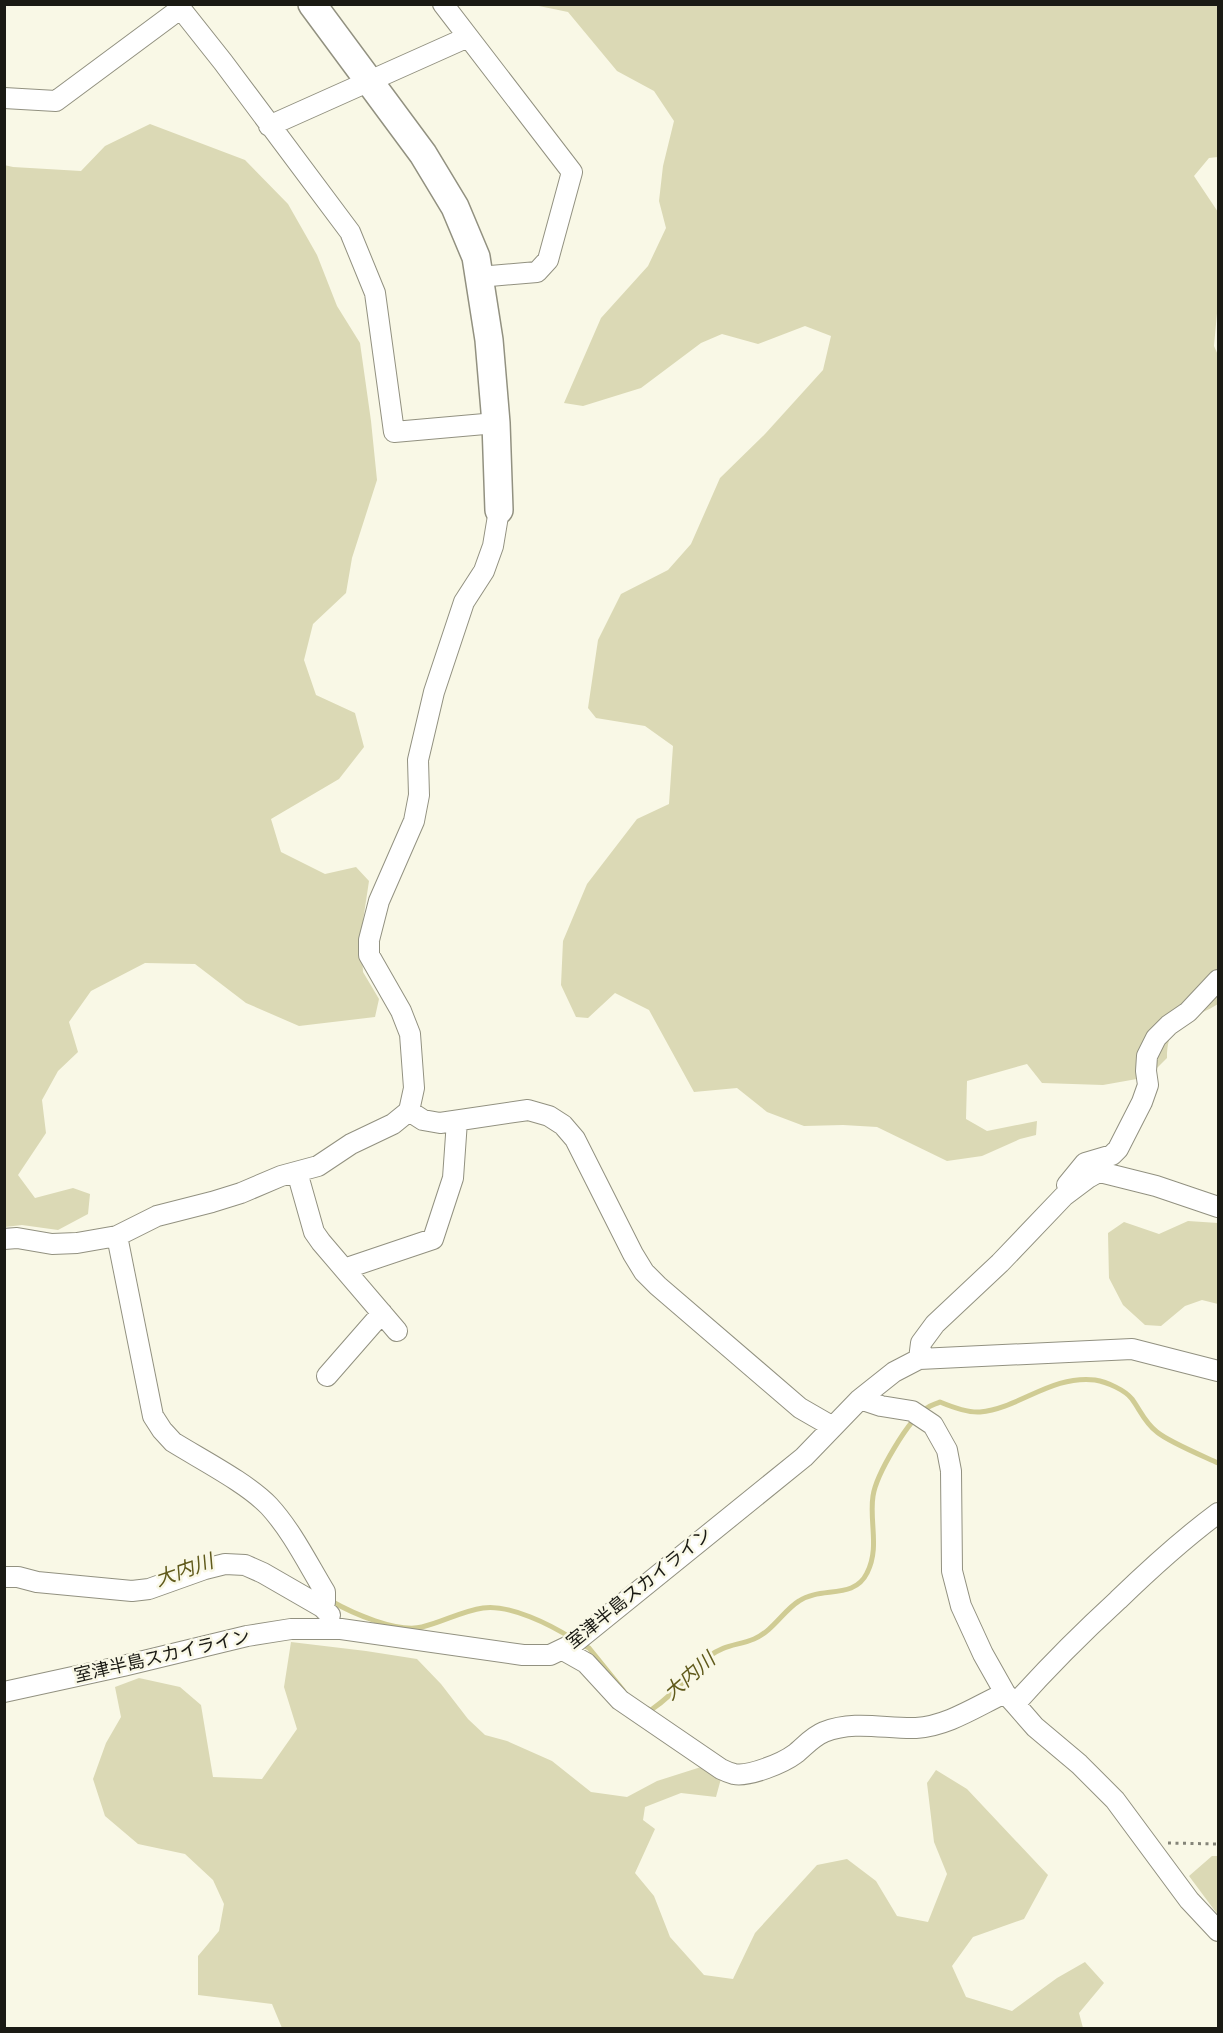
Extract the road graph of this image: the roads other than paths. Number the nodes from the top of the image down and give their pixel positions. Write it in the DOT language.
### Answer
graph roads {
  1 [pos="312,4"];
  2 [pos="444,4"];
  3 [pos="178,7"];
  4 [pos="468,37"];
  5 [pos="368,82"];
  6 [pos="4,98"];
  7 [pos="269,126"];
  8 [pos="479,277"];
  9 [pos="496,423"];
  10 [pos="499,510"];
  11 [pos="1218,980"];
  12 [pos="408,1111"];
  13 [pos="457,1121"];
  14 [pos="297,1173"];
  15 [pos="1064,1196"];
  16 [pos="1218,1207"];
  17 [pos="117,1236"];
  18 [pos="4,1239"];
  19 [pos="345,1270"];
  20 [pos="382,1313"];
  21 [pos="397,1331"];
  22 [pos="919,1359"];
  23 [pos="1186,1364"];
  24 [pos="1218,1371"];
  25 [pos="327,1376"];
  26 [pos="1218,1385"];
  27 [pos="860,1399"];
  28 [pos="833,1427"];
  29 [pos="1218,1513"];
  30 [pos="4,1577"];
  31 [pos="324,1602"];
  32 [pos="341,1629"];
  33 [pos="563,1650"];
  34 [pos="4,1692"];
  35 [pos="1010,1699"];
  36 [pos="1218,1931"];
  1 -- 5 [label="street"];
  2 -- 4 [label="street"];
  3 -- 6 [label="street"];
  3 -- 7 [label="street"];
  4 -- 5 [label="street"];
  4 -- 8 [label="street"];
  5 -- 7 [label="street"];
  5 -- 8 [label="street"];
  7 -- 9 [label="street"];
  8 -- 9 [label="street"];
  9 -- 10 [label="street"];
  10 -- 12 [label="street"];
  11 -- 15 [label="street"];
  12 -- 13 [label="street"];
  12 -- 14 [label="street"];
  13 -- 19 [label="street"];
  13 -- 28 [label="street"];
  14 -- 17 [label="street"];
  14 -- 19 [label="street"];
  15 -- 16 [label="street"];
  15 -- 22 [label="street"];
  17 -- 18 [label="street"];
  17 -- 31 [label="street"];
  19 -- 20 [label="street"];
  20 -- 21 [label="street"];
  20 -- 25 [label="street"];
  22 -- 23 [label="street, 室津半島スカイライン"];
  22 -- 27 [label="street, 室津半島スカイライン"];
  23 -- 24 [label="street, 室津半島スカイライン"];
  23 -- 26 [label="street"];
  27 -- 28 [label="street, 室津半島スカイライン"];
  27 -- 35 [label="street"];
  28 -- 33 [label="street, 室津半島スカイライン"];
  29 -- 35 [label="street"];
  30 -- 31 [label="street"];
  31 -- 32 [label="street"];
  32 -- 33 [label="street, 室津半島スカイライン"];
  32 -- 34 [label="street, 室津半島スカイライン"];
  33 -- 35 [label="street"];
  35 -- 36 [label="street"];
}
